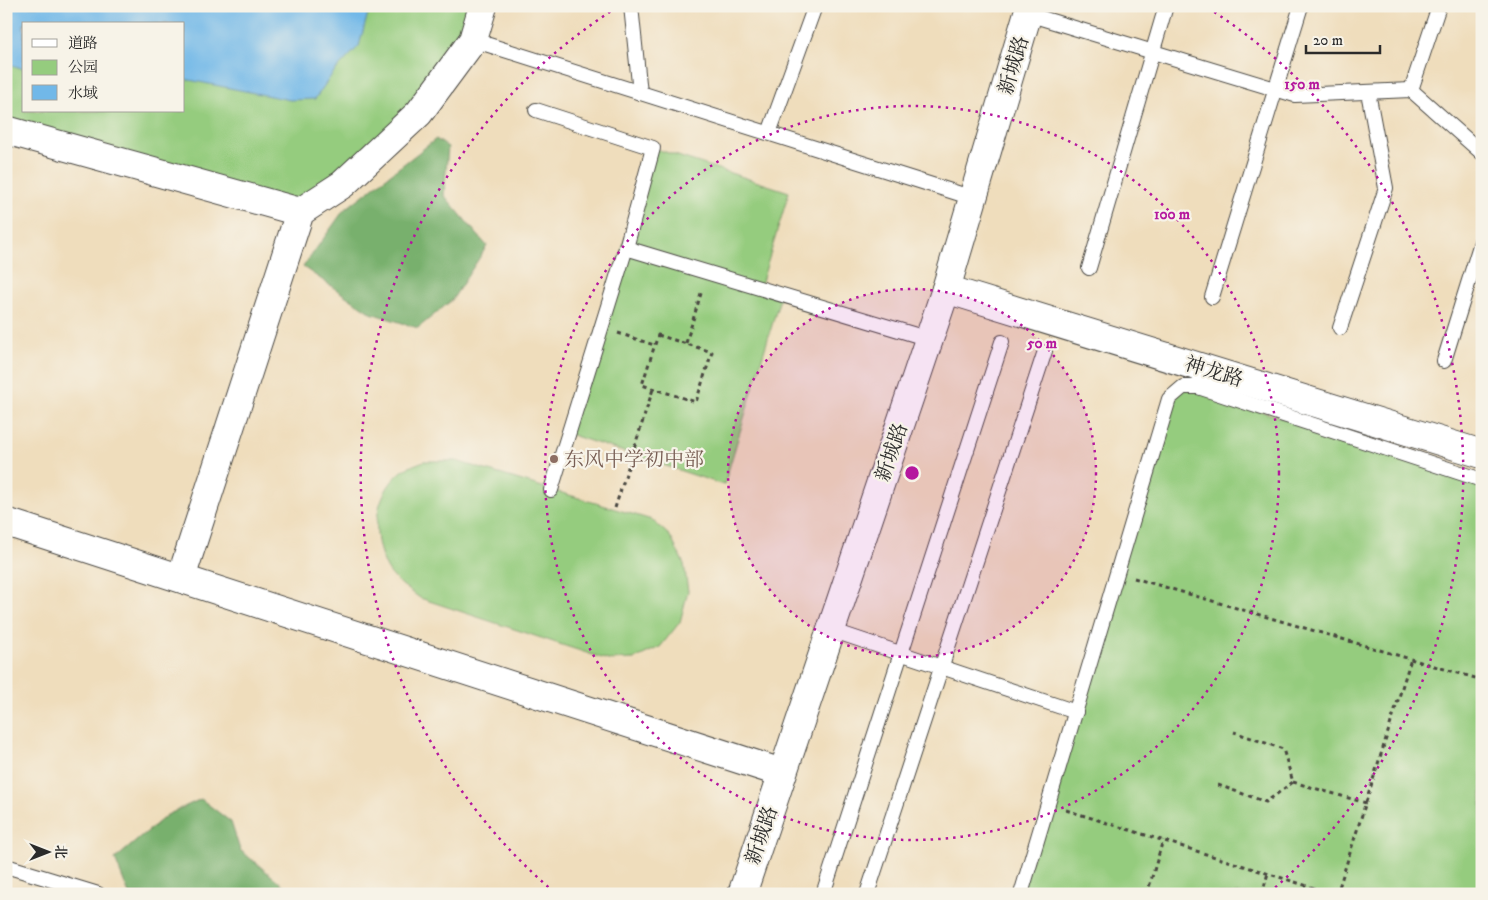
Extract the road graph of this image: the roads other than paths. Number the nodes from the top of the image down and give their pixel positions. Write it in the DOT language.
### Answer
graph roads {
  1 [pos="483,6"];
  2 [pos="631,6"];
  3 [pos="815,6"];
  4 [pos="1166,6"];
  5 [pos="1301,6"];
  6 [pos="1439,6"];
  7 [pos="1029,10"];
  8 [pos="473,40"];
  9 [pos="1153,52"];
  10 [pos="1276,89"];
  11 [pos="1411,90"];
  12 [pos="1368,92"];
  13 [pos="640,93"];
  14 [pos="536,110"];
  15 [pos="6,130"];
  16 [pos="769,133"];
  17 [pos="1482,153"];
  18 [pos="973,198"];
  19 [pos="300,212"];
  20 [pos="1482,239"];
  21 [pos="626,248"];
  22 [pos="1089,268"];
  23 [pos="946,288"];
  24 [pos="1212,297"];
  25 [pos="1340,328"];
  26 [pos="929,339"];
  27 [pos="1002,342"];
  28 [pos="1045,351"];
  29 [pos="1444,361"];
  30 [pos="1482,454"];
  31 [pos="1482,480"];
  32 [pos="551,490"];
  33 [pos="6,522"];
  34 [pos="181,578"];
  35 [pos="831,630"];
  36 [pos="901,653"];
  37 [pos="941,667"];
  38 [pos="1076,712"];
  39 [pos="782,773"];
  40 [pos="6,866"];
  41 [pos="98,894"];
  42 [pos="742,894"];
  43 [pos="823,894"];
  44 [pos="867,894"];
  45 [pos="1021,894"];
  1 -- 8 [label="street"];
  2 -- 13 [label="lane"];
  3 -- 16 [label="lane"];
  4 -- 9 [label="lane"];
  5 -- 10 [label="lane"];
  6 -- 11 [label="lane"];
  7 -- 9 [label="lane"];
  7 -- 18 [label="street, 新城路"];
  8 -- 13 [label="lane"];
  8 -- 19 [label="street"];
  9 -- 10 [label="lane"];
  9 -- 22 [label="lane"];
  10 -- 12 [label="lane"];
  10 -- 24 [label="lane"];
  11 -- 12 [label="lane"];
  11 -- 17 [label="lane"];
  12 -- 25 [label="lane"];
  13 -- 16 [label="lane"];
  14 -- 21 [label="lane"];
  15 -- 19 [label="street"];
  16 -- 18 [label="lane"];
  18 -- 23 [label="street, 新城路"];
  19 -- 34 [label="street"];
  20 -- 29 [label="lane"];
  21 -- 26 [label="lane"];
  21 -- 32 [label="lane"];
  23 -- 26 [label="street, 新城路"];
  23 -- 30 [label="street, 神龙路"];
  26 -- 35 [label="street, 新城路"];
  27 -- 36 [label="lane"];
  28 -- 37 [label="lane"];
  31 -- 38 [label="lane"];
  33 -- 34 [label="street"];
  34 -- 39 [label="street"];
  35 -- 36 [label="lane"];
  35 -- 39 [label="street, 新城路"];
  36 -- 37 [label="lane"];
  36 -- 43 [label="lane"];
  37 -- 38 [label="lane"];
  37 -- 44 [label="lane"];
  38 -- 45 [label="lane"];
  39 -- 42 [label="street, 新城路"];
  40 -- 41 [label="lane"];
}
